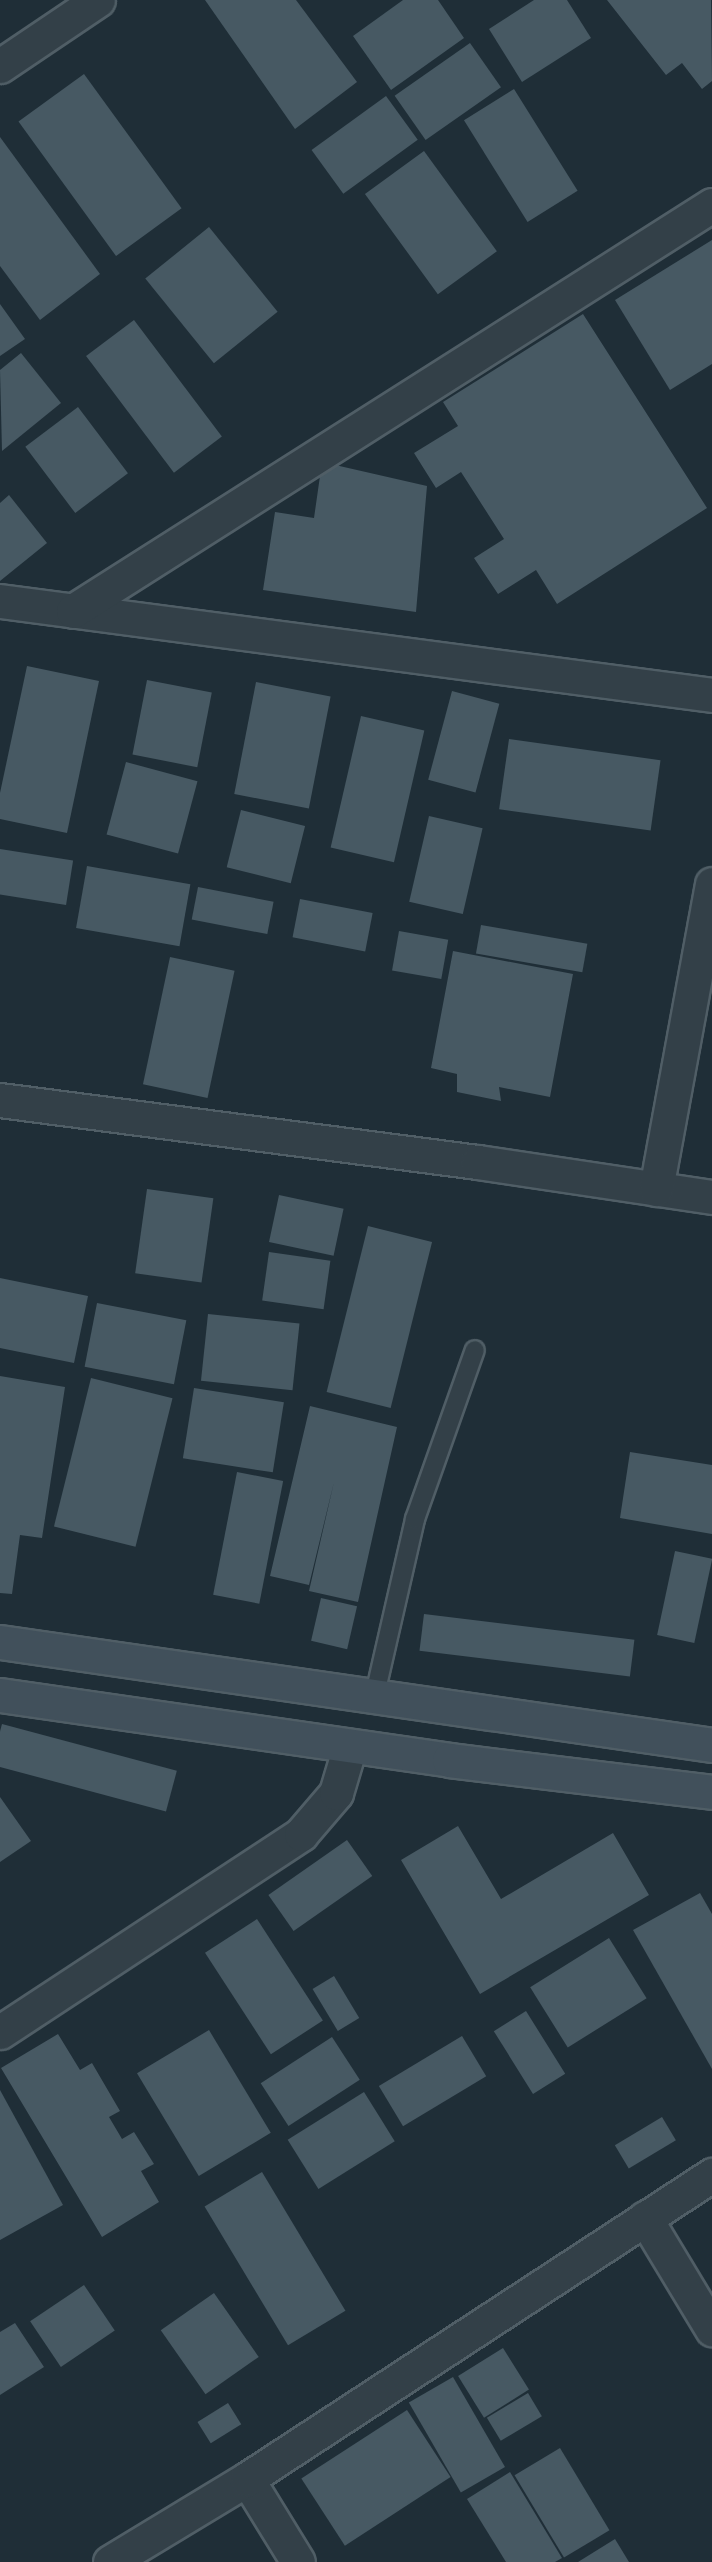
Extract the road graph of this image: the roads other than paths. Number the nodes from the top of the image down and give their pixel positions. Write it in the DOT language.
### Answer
graph roads {
  1 [pos="98,0"];
  2 [pos="0,66"];
  3 [pos="712,205"];
  4 [pos="0,601"];
  5 [pos="73,611"];
  6 [pos="712,695"];
  7 [pos="712,884"];
  8 [pos="0,1100"];
  9 [pos="656,1189"];
  10 [pos="712,1197"];
  11 [pos="476,1350"];
  12 [pos="0,1641"];
  13 [pos="375,1694"];
  14 [pos="0,1695"];
  15 [pos="642,1734"];
  16 [pos="712,1745"];
  17 [pos="350,1746"];
  18 [pos="633,1782"];
  19 [pos="712,1792"];
  20 [pos="0,2032"];
  21 [pos="712,2175"];
  22 [pos="645,2218"];
  23 [pos="712,2329"];
  24 [pos="247,2479"];
  25 [pos="110,2562"];
  26 [pos="298,2562"];
  1 -- 2 [label="street"];
  3 -- 5 [label="street"];
  4 -- 5 [label="street"];
  5 -- 6 [label="street"];
  7 -- 9 [label="street"];
  8 -- 9 [label="street"];
  9 -- 10 [label="street"];
  11 -- 13 [label="lane"];
  12 -- 13 [label="main road"];
  13 -- 15 [label="main road"];
  14 -- 17 [label="main road"];
  15 -- 16 [label="main road"];
  15 -- 18 [label="main road"];
  17 -- 18 [label="main road"];
  17 -- 20 [label="street"];
  18 -- 19 [label="main road"];
  21 -- 22 [label="street"];
  22 -- 23 [label="street"];
  22 -- 24 [label="street"];
  24 -- 25 [label="street"];
  24 -- 26 [label="street"];
}
